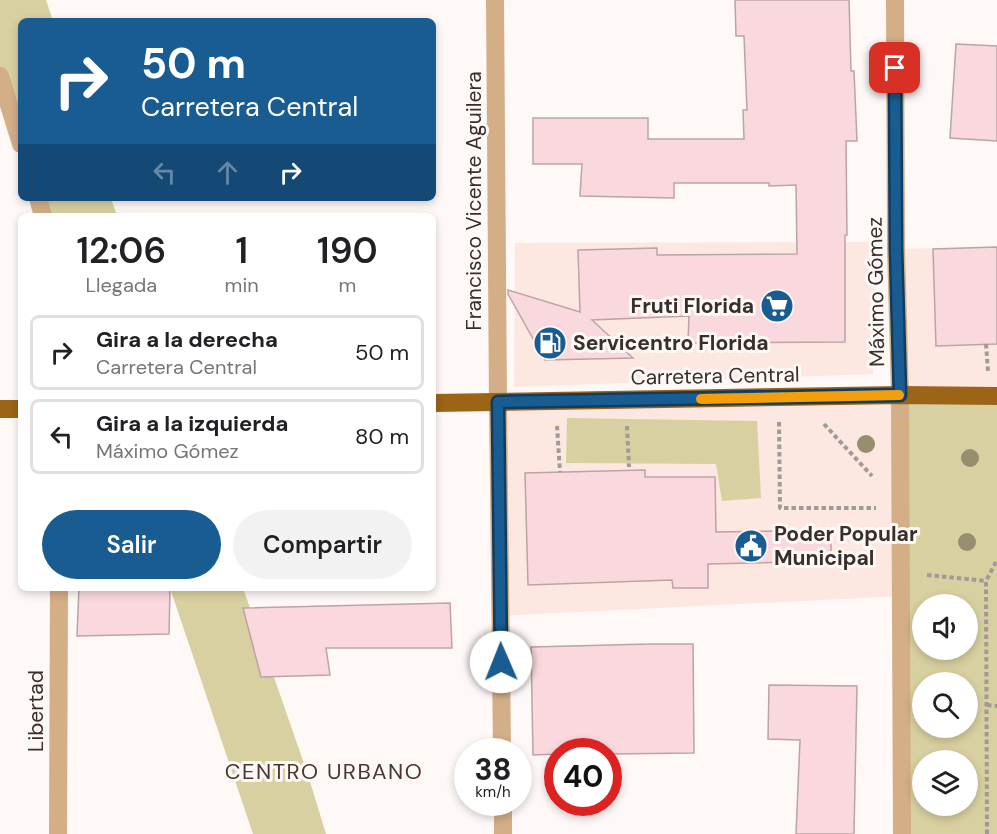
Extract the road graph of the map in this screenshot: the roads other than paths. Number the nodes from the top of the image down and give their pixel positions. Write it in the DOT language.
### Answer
graph roads {
  1 [pos="495,0"];
  2 [pos="895,0"];
  3 [pos="0,76"];
  4 [pos="18,134"];
  5 [pos="900,395"];
  6 [pos="997,396"];
  7 [pos="498,402"];
  8 [pos="436,403"];
  9 [pos="0,409"];
  10 [pos="18,409"];
  11 [pos="59,591"];
  12 [pos="502,738"];
  13 [pos="503,816"];
  14 [pos="58,834"];
  15 [pos="503,834"];
  16 [pos="902,834"];
  1 -- 7 [label="street, Francisco Vicente Aguilera"];
  2 -- 5 [label="street, Máximo Gómez"];
  3 -- 4 [label="street"];
  5 -- 6 [label="highway, Carretera Central"];
  5 -- 7 [label="highway, Carretera Central"];
  5 -- 16 [label="street, Máximo Gómez"];
  7 -- 8 [label="highway, Carretera Central"];
  7 -- 12 [label="street, Francisco Vicente Aguilera"];
  9 -- 10 [label="highway"];
  11 -- 14 [label="street, Libertad"];
  13 -- 15 [label="street"];
}
